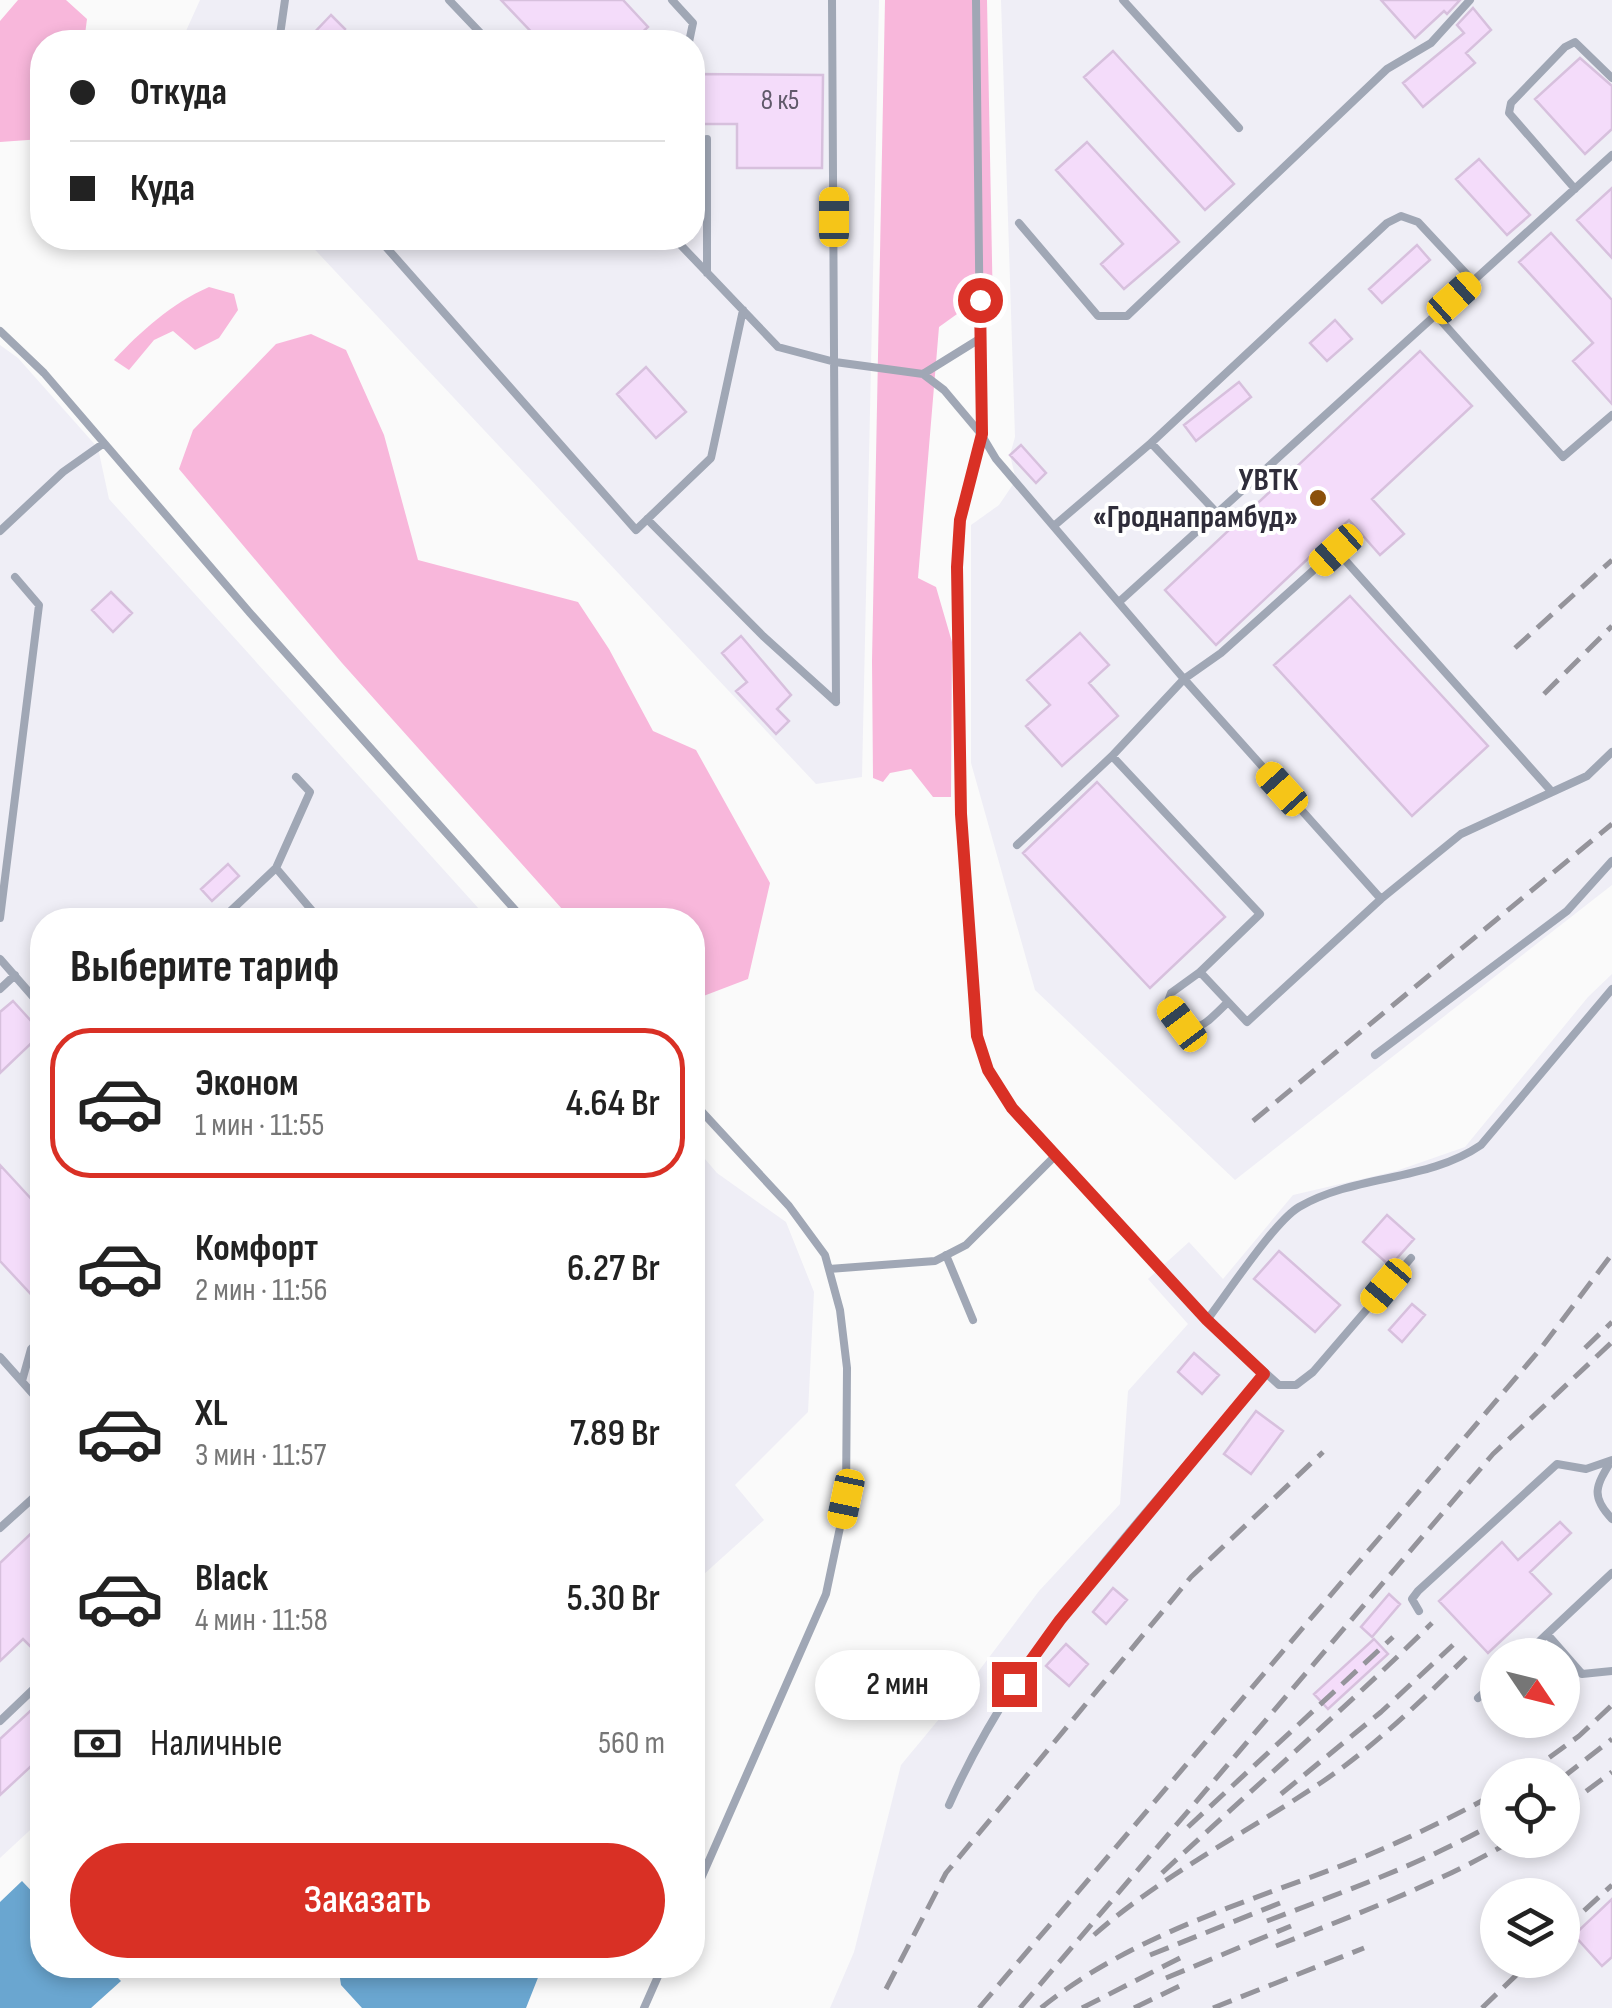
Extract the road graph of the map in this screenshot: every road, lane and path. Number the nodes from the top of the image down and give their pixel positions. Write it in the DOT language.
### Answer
graph roads {
  1 [pos="285,0"];
  2 [pos="449,0"];
  3 [pos="672,0"];
  4 [pos="832,0"];
  5 [pos="976,0"];
  6 [pos="1123,0"];
  7 [pos="1470,0"];
  8 [pos="281,30"];
  9 [pos="478,30"];
  10 [pos="692,30"];
  11 [pos="1612,78"];
  12 [pos="1239,128"];
  13 [pos="707,139"];
  14 [pos="1612,155"];
  15 [pos="1576,189"];
  16 [pos="1018,223"];
  17 [pos="389,250"];
  18 [pos="686,250"];
  19 [pos="708,272"];
  20 [pos="1473,282"];
  21 [pos="742,310"];
  22 [pos="1436,316"];
  23 [pos="0,331"];
  24 [pos="981,338"];
  25 [pos="835,362"];
  26 [pos="924,374"];
  27 [pos="1612,415"];
  28 [pos="982,434"];
  29 [pos="104,442"];
  30 [pos="1151,443"];
  31 [pos="1217,514"];
  32 [pos="647,519"];
  33 [pos="1055,525"];
  34 [pos="0,531"];
  35 [pos="15,576"];
  36 [pos="1119,602"];
  37 [pos="1184,678"];
  38 [pos="1612,752"];
  39 [pos="1112,756"];
  40 [pos="296,777"];
  41 [pos="1552,792"];
  42 [pos="1018,845"];
  43 [pos="1612,860"];
  44 [pos="276,868"];
  45 [pos="1380,900"];
  46 [pos="234,908"];
  47 [pos="310,908"];
  48 [pos="513,908"];
  49 [pos="0,918"];
  50 [pos="0,959"];
  51 [pos="1200,972"];
  52 [pos="14,976"];
  53 [pos="0,989"];
  54 [pos="1612,989"];
  55 [pos="30,994"];
  56 [pos="1228,1002"];
  57 [pos="1375,1055"];
  58 [pos="705,1116"];
  59 [pos="1056,1156"];
  60 [pos="946,1255"];
  61 [pos="1411,1258"];
  62 [pos="829,1269"];
  63 [pos="974,1320"];
  64 [pos="1207,1320"];
  65 [pos="30,1353"];
  66 [pos="0,1356"];
  67 [pos="1264,1374"];
  68 [pos="22,1381"];
  69 [pos="30,1390"];
  70 [pos="1612,1460"];
  71 [pos="30,1501"];
  72 [pos="1612,1519"];
  73 [pos="0,1528"];
  74 [pos="1612,1573"];
  75 [pos="1419,1611"];
  76 [pos="1547,1634"];
  77 [pos="1543,1638"];
  78 [pos="1612,1672"];
  79 [pos="30,1692"];
  80 [pos="0,1720"];
  81 [pos="949,1805"];
  82 [pos="705,1870"];
  83 [pos="658,1978"];
  84 [pos="644,2008"];
  1 -- 8 [label="lane"];
  2 -- 9 [label="lane"];
  3 -- 10 [label="lane"];
  4 -- 25 [label="lane"];
  5 -- 24 [label="lane"];
  6 -- 12 [label="lane"];
  7 -- 16 [label="lane"];
  11 -- 15 [label="lane"];
  13 -- 19 [label="lane"];
  14 -- 15 [label="lane"];
  15 -- 20 [label="lane"];
  17 -- 32 [label="lane"];
  18 -- 19 [label="lane"];
  19 -- 21 [label="lane"];
  20 -- 22 [label="lane"];
  20 -- 30 [label="lane"];
  21 -- 25 [label="lane"];
  21 -- 32 [label="lane"];
  22 -- 27 [label="lane"];
  22 -- 31 [label="lane"];
  23 -- 29 [label="lane"];
  24 -- 26 [label="lane"];
  24 -- 28 [label="lane"];
  25 -- 26 [label="lane"];
  25 -- 32 [label="lane"];
  26 -- 28 [label="lane"];
  28 -- 33 [label="lane"];
  28 -- 59 [label="lane"];
  29 -- 34 [label="lane"];
  29 -- 48 [label="lane"];
  30 -- 31 [label="lane"];
  30 -- 33 [label="lane"];
  31 -- 36 [label="lane"];
  33 -- 36 [label="lane"];
  35 -- 49 [label="lane"];
  36 -- 37 [label="lane"];
  37 -- 39 [label="lane"];
  37 -- 41 [label="lane"];
  37 -- 45 [label="lane"];
  38 -- 41 [label="lane"];
  39 -- 42 [label="lane"];
  39 -- 51 [label="lane"];
  40 -- 44 [label="lane"];
  41 -- 45 [label="lane"];
  43 -- 57 [label="lane"];
  44 -- 46 [label="lane"];
  44 -- 47 [label="lane"];
  45 -- 56 [label="lane"];
  50 -- 52 [label="lane"];
  51 -- 56 [label="lane"];
  51 -- 56 [label="lane"];
  52 -- 53 [label="lane"];
  52 -- 55 [label="lane"];
  54 -- 64 [label="lane"];
  58 -- 62 [label="lane"];
  59 -- 60 [label="lane"];
  59 -- 64 [label="lane"];
  60 -- 62 [label="lane"];
  60 -- 63 [label="lane"];
  61 -- 67 [label="lane"];
  62 -- 82 [label="lane"];
  64 -- 67 [label="lane"];
  65 -- 68 [label="lane"];
  66 -- 68 [label="lane"];
  67 -- 81 [label="lane"];
  68 -- 69 [label="lane"];
  70 -- 72 [label="lane"];
  70 -- 75 [label="lane"];
  71 -- 73 [label="lane"];
  74 -- 76 [label="lane"];
  76 -- 77 [label="lane"];
  76 -- 78 [label="lane"];
  79 -- 80 [label="lane"];
  83 -- 84 [label="lane"];
}
